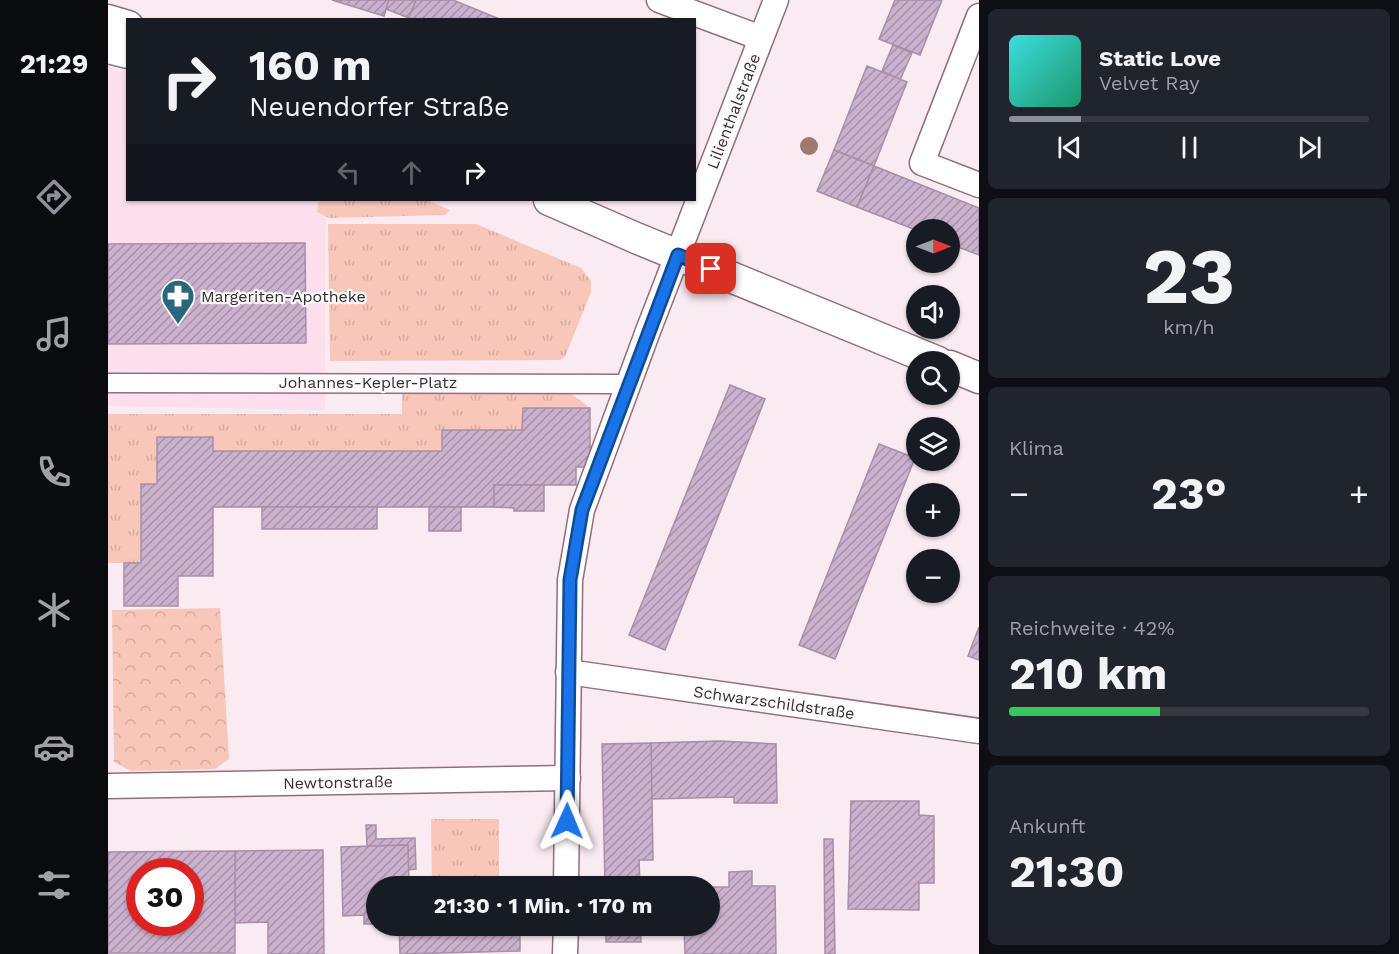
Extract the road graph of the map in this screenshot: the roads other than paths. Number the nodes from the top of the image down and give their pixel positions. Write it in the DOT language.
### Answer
graph roads {
  1 [pos="659,0"];
  2 [pos="776,0"];
  3 [pos="979,16"];
  4 [pos="108,20"];
  5 [pos="126,25"];
  6 [pos="761,38"];
  7 [pos="108,48"];
  8 [pos="126,52"];
  9 [pos="979,185"];
  10 [pos="551,201"];
  11 [pos="678,255"];
  12 [pos="911,351"];
  13 [pos="960,370"];
  14 [pos="979,378"];
  15 [pos="108,382"];
  16 [pos="628,384"];
  17 [pos="568,672"];
  18 [pos="979,732"];
  19 [pos="568,778"];
  20 [pos="108,786"];
  21 [pos="566,876"];
  22 [pos="566,936"];
  23 [pos="566,954"];
  1 -- 6 [label="street"];
  2 -- 6 [label="street, Lilienthalstraße"];
  3 -- 9 [label="street"];
  4 -- 5 [label="street"];
  6 -- 11 [label="street, Lilienthalstraße"];
  7 -- 8 [label="street"];
  10 -- 11 [label="street"];
  11 -- 12 [label="street"];
  11 -- 16 [label="street, Lilienthalstraße"];
  13 -- 14 [label="street"];
  15 -- 16 [label="street, Johannes-Kepler-Platz"];
  16 -- 17 [label="street, Lilienthalstraße"];
  17 -- 18 [label="street, Schwarzschildstraße"];
  17 -- 19 [label="street, Lilienthalstraße"];
  19 -- 20 [label="street, Newtonstraße"];
  19 -- 21 [label="street, Lilienthalstraße"];
  22 -- 23 [label="street"];
}
